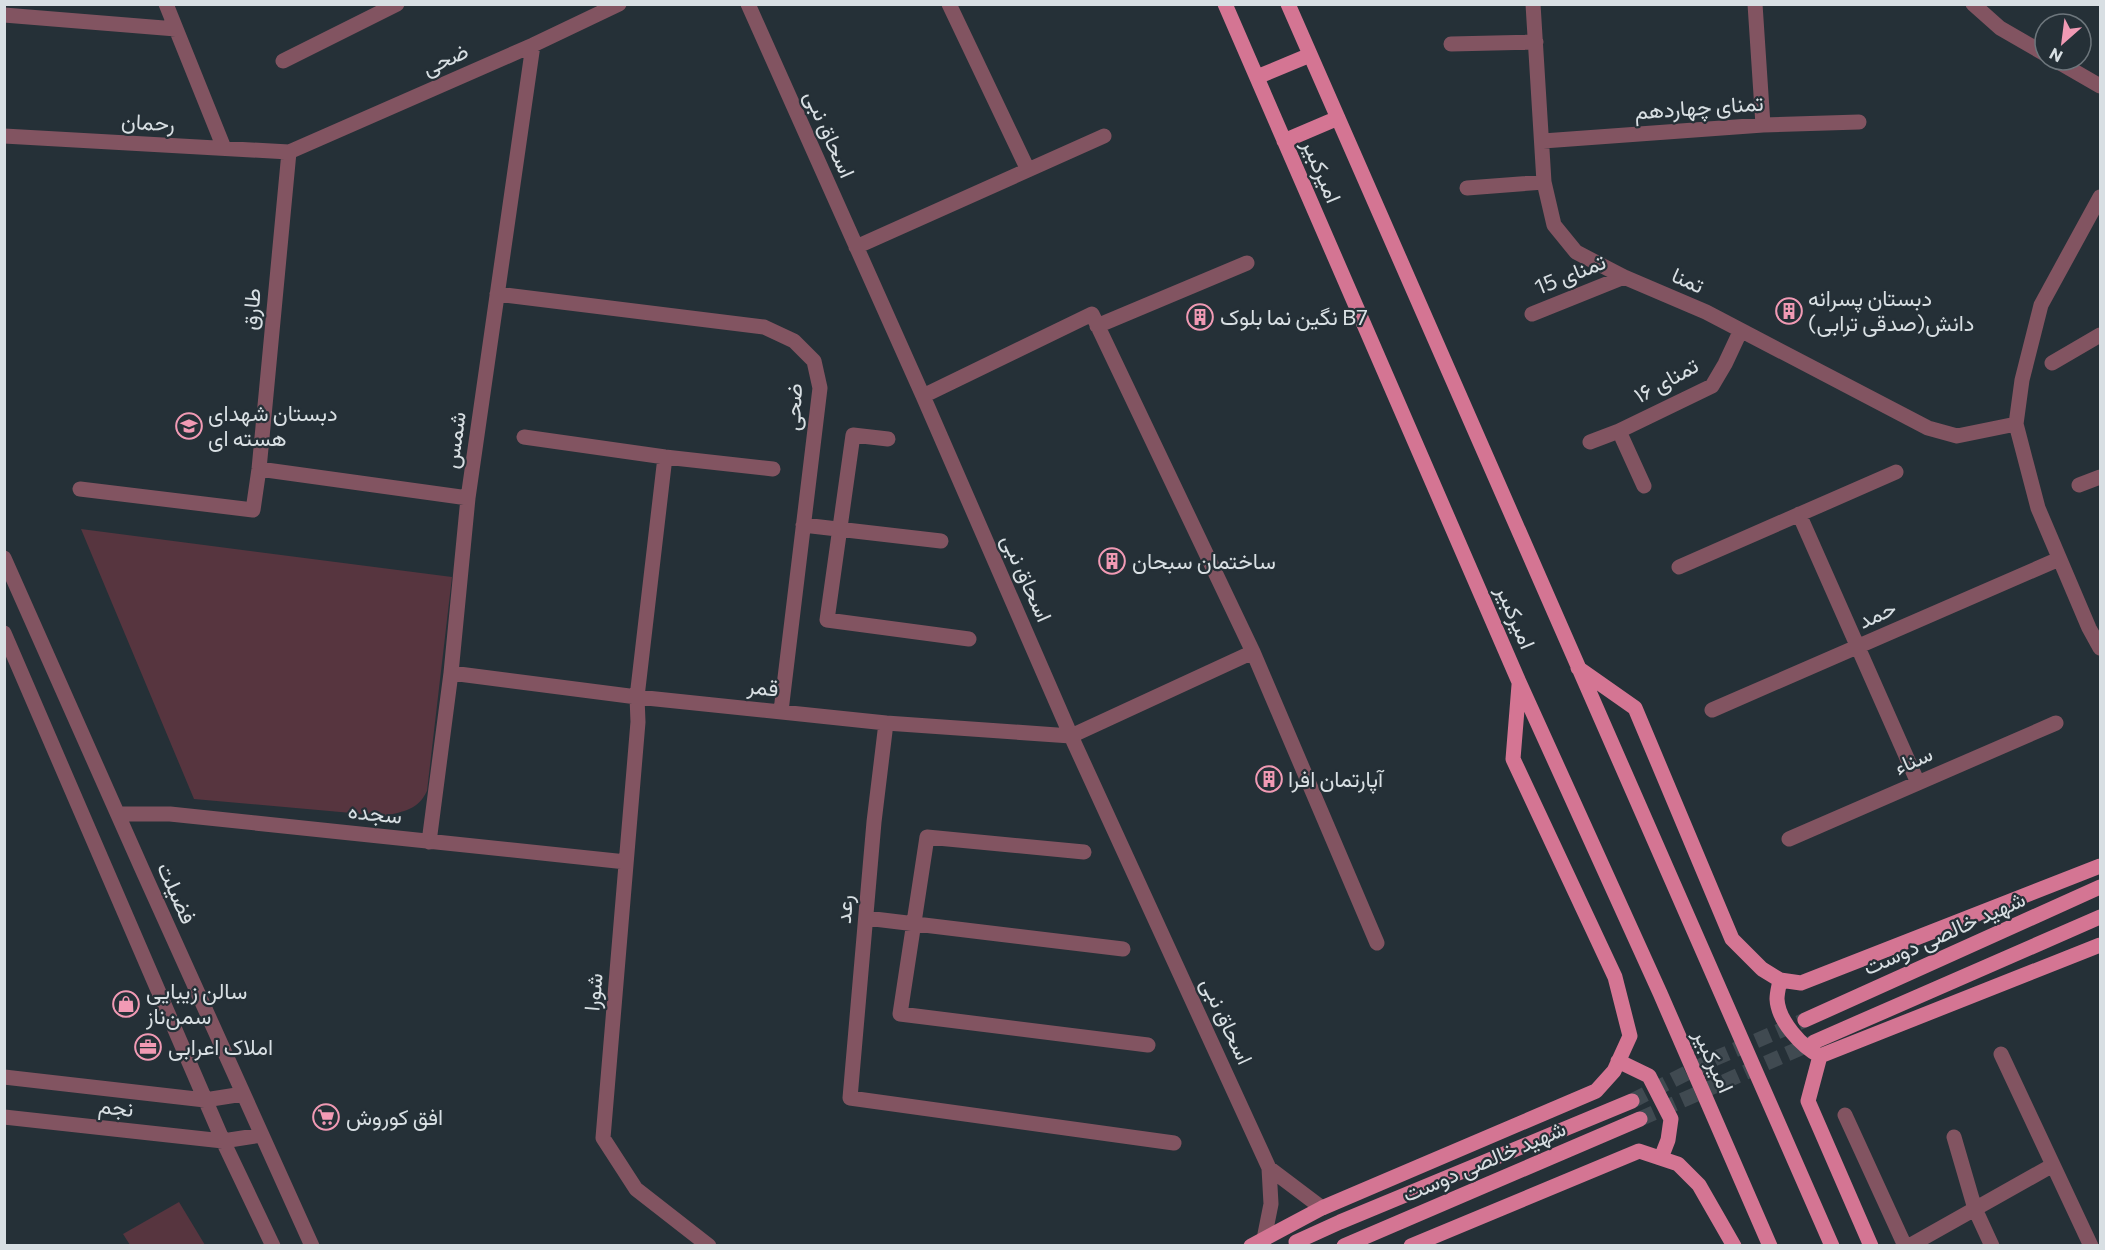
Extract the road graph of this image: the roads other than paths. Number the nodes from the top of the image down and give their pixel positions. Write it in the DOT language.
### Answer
graph roads {
  1 [pos="166,4"];
  2 [pos="397,4"];
  3 [pos="619,4"];
  4 [pos="748,4"];
  5 [pos="949,4"];
  6 [pos="1225,4"];
  7 [pos="1288,4"];
  8 [pos="1533,4"];
  9 [pos="1755,4"];
  10 [pos="1973,4"];
  11 [pos="4,15"];
  12 [pos="176,29"];
  13 [pos="1536,42"];
  14 [pos="1451,44"];
  15 [pos="533,45"];
  16 [pos="2033,47"];
  17 [pos="1310,55"];
  18 [pos="284,61"];
  19 [pos="2076,72"];
  20 [pos="1257,77"];
  21 [pos="2100,86"];
  22 [pos="1338,118"];
  23 [pos="1860,122"];
  24 [pos="1763,125"];
  25 [pos="4,136"];
  26 [pos="1104,136"];
  27 [pos="1284,141"];
  28 [pos="1543,141"];
  29 [pos="224,148"];
  30 [pos="289,152"];
  31 [pos="1028,170"];
  32 [pos="1544,183"];
  33 [pos="1467,188"];
  34 [pos="2100,197"];
  35 [pos="856,247"];
  36 [pos="1247,263"];
  37 [pos="1624,277"];
  38 [pos="497,294"];
  39 [pos="1532,314"];
  40 [pos="1097,326"];
  41 [pos="1740,332"];
  42 [pos="2100,335"];
  43 [pos="2052,363"];
  44 [pos="923,396"];
  45 [pos="2016,424"];
  46 [pos="1619,431"];
  47 [pos="524,437"];
  48 [pos="888,439"];
  49 [pos="1590,442"];
  50 [pos="665,457"];
  51 [pos="259,469"];
  52 [pos="773,469"];
  53 [pos="1896,472"];
  54 [pos="2100,477"];
  55 [pos="2079,485"];
  56 [pos="1644,486"];
  57 [pos="80,489"];
  58 [pos="468,498"];
  59 [pos="1799,514"];
  60 [pos="803,525"];
  61 [pos="840,530"];
  62 [pos="941,541"];
  63 [pos="4,558"];
  64 [pos="2059,559"];
  65 [pos="1679,567"];
  66 [pos="2095,626"];
  67 [pos="4,633"];
  68 [pos="969,639"];
  69 [pos="1858,647"];
  70 [pos="2100,648"];
  71 [pos="1252,652"];
  72 [pos="1577,667"];
  73 [pos="451,674"];
  74 [pos="1519,682"];
  75 [pos="637,697"];
  76 [pos="1713,710"];
  77 [pos="781,711"];
  78 [pos="886,723"];
  79 [pos="2056,723"];
  80 [pos="1071,736"];
  81 [pos="1918,783"];
  82 [pos="118,814"];
  83 [pos="1789,839"];
  84 [pos="429,842"];
  85 [pos="1084,852"];
  86 [pos="626,862"];
  87 [pos="2100,866"];
  88 [pos="2100,887"];
  89 [pos="2100,917"];
  90 [pos="866,918"];
  91 [pos="914,924"];
  92 [pos="1377,943"];
  93 [pos="2100,945"];
  94 [pos="1123,950"];
  95 [pos="1780,980"];
  96 [pos="1805,1020"];
  97 [pos="1148,1045"];
  98 [pos="1817,1049"];
  99 [pos="2001,1054"];
  100 [pos="1618,1061"];
  101 [pos="4,1077"];
  102 [pos="243,1094"];
  103 [pos="205,1100"];
  104 [pos="1632,1101"];
  105 [pos="1845,1115"];
  106 [pos="4,1117"];
  107 [pos="1640,1119"];
  108 [pos="261,1135"];
  109 [pos="1954,1137"];
  110 [pos="224,1141"];
  111 [pos="1173,1143"];
  112 [pos="1661,1158"];
  113 [pos="2053,1165"];
  114 [pos="1269,1168"];
  115 [pos="1323,1208"];
  116 [pos="1974,1209"];
  117 [pos="1258,1242"];
  118 [pos="1291,1244"];
  119 [pos="273,1245"];
  120 [pos="312,1245"];
  121 [pos="709,1245"];
  122 [pos="1344,1245"];
  123 [pos="1411,1245"];
  124 [pos="1734,1245"];
  125 [pos="1770,1245"];
  126 [pos="1832,1245"];
  127 [pos="1871,1245"];
  128 [pos="1907,1245"];
  129 [pos="1992,1245"];
  130 [pos="2091,1245"];
  1 -- 12 [label="street"];
  2 -- 18 [label="street"];
  3 -- 15 [label="street, ضحی"];
  4 -- 35 [label="street, اسحاق نبی"];
  5 -- 31 [label="street"];
  6 -- 20 [label="main road, امیرکبیر"];
  7 -- 17 [label="main road, امیرکبیر"];
  8 -- 13 [label="street, تمنا"];
  9 -- 24 [label="street"];
  10 -- 16 [label="street"];
  11 -- 12 [label="street"];
  12 -- 29 [label="street"];
  13 -- 14 [label="street"];
  13 -- 28 [label="street, تمنا"];
  15 -- 30 [label="street, ضحی"];
  15 -- 38 [label="street, شمس"];
  17 -- 20 [label="main road"];
  17 -- 22 [label="main road, امیرکبیر"];
  19 -- 21 [label="street"];
  20 -- 27 [label="main road, امیرکبیر"];
  22 -- 27 [label="main road"];
  22 -- 72 [label="main road, امیرکبیر"];
  23 -- 24 [label="street, تمنای چهاردهم"];
  24 -- 28 [label="street, تمنای چهاردهم"];
  25 -- 29 [label="street, رحمان"];
  26 -- 31 [label="street"];
  27 -- 74 [label="main road, امیرکبیر"];
  28 -- 32 [label="street, تمنا"];
  29 -- 30 [label="street, رحمان"];
  30 -- 51 [label="street, طارق"];
  31 -- 35 [label="street"];
  32 -- 33 [label="street"];
  32 -- 37 [label="street, تمنا"];
  34 -- 45 [label="street"];
  35 -- 44 [label="street, اسحاق نبی"];
  36 -- 40 [label="street"];
  37 -- 39 [label="street, تمنای 15"];
  37 -- 41 [label="street, تمنا"];
  38 -- 58 [label="street, شمس"];
  38 -- 60 [label="street, ضحی"];
  40 -- 44 [label="street"];
  40 -- 71 [label="street"];
  41 -- 45 [label="street, تمنا"];
  41 -- 46 [label="street, تمنای ۱۶"];
  42 -- 43 [label="street"];
  44 -- 80 [label="street, اسحاق نبی"];
  45 -- 64 [label="street"];
  46 -- 49 [label="street, تمنای ۱۶"];
  46 -- 56 [label="street"];
  47 -- 50 [label="street"];
  48 -- 61 [label="street"];
  50 -- 52 [label="street"];
  50 -- 75 [label="street, شورا"];
  51 -- 57 [label="street, طارق"];
  51 -- 58 [label="street"];
  53 -- 59 [label="street"];
  54 -- 55 [label="street"];
  58 -- 73 [label="street, شمس"];
  59 -- 65 [label="street"];
  59 -- 69 [label="street"];
  60 -- 61 [label="street"];
  60 -- 77 [label="street, ضحی"];
  61 -- 62 [label="street"];
  61 -- 68 [label="street"];
  63 -- 82 [label="street, فضیلت"];
  64 -- 66 [label="street"];
  64 -- 69 [label="street, حمد"];
  66 -- 70 [label="street"];
  67 -- 103 [label="street"];
  69 -- 76 [label="street, حمد"];
  69 -- 81 [label="street"];
  71 -- 80 [label="street"];
  71 -- 92 [label="street"];
  72 -- 95 [label="main road"];
  72 -- 126 [label="main road, امیرکبیر"];
  73 -- 75 [label="street, قمر"];
  73 -- 84 [label="street, شمس"];
  74 -- 100 [label="main road"];
  74 -- 125 [label="main road, امیرکبیر"];
  75 -- 77 [label="street, قمر"];
  75 -- 86 [label="street, شورا"];
  77 -- 78 [label="street, قمر"];
  78 -- 80 [label="street, قمر"];
  78 -- 90 [label="street, رعد"];
  79 -- 81 [label="street, سناء"];
  80 -- 114 [label="street, اسحاق نبی"];
  81 -- 83 [label="street, سناء"];
  82 -- 84 [label="street, سجده"];
  82 -- 102 [label="street, فضیلت"];
  84 -- 86 [label="street, سجده"];
  85 -- 91 [label="street"];
  86 -- 121 [label="street, شورا"];
  87 -- 95 [label="main road"];
  88 -- 96 [label="main road, شهید خالصی دوست"];
  89 -- 98 [label="main road"];
  90 -- 91 [label="street"];
  90 -- 111 [label="street, رعد"];
  91 -- 94 [label="street"];
  91 -- 97 [label="street"];
  93 -- 98 [label="main road"];
  95 -- 98 [label="main road"];
  98 -- 127 [label="main road"];
  99 -- 113 [label="street"];
  100 -- 112 [label="main road"];
  100 -- 115 [label="main road"];
  101 -- 103 [label="street, نجم"];
  102 -- 103 [label="street, نجم"];
  102 -- 108 [label="street, فضیلت"];
  103 -- 110 [label="street"];
  104 -- 118 [label="main road, شهید خالصی دوست"];
  105 -- 128 [label="street"];
  106 -- 110 [label="street, نجم"];
  107 -- 122 [label="main road, شهید خالصی دوست"];
  108 -- 110 [label="street, نجم"];
  108 -- 120 [label="street, فضیلت"];
  109 -- 116 [label="street"];
  110 -- 119 [label="street"];
  112 -- 123 [label="main road"];
  112 -- 124 [label="main road"];
  113 -- 116 [label="street"];
  113 -- 130 [label="street"];
  114 -- 115 [label="street"];
  114 -- 117 [label="street"];
  115 -- 117 [label="main road"];
  116 -- 128 [label="street"];
  116 -- 129 [label="street"];
}
